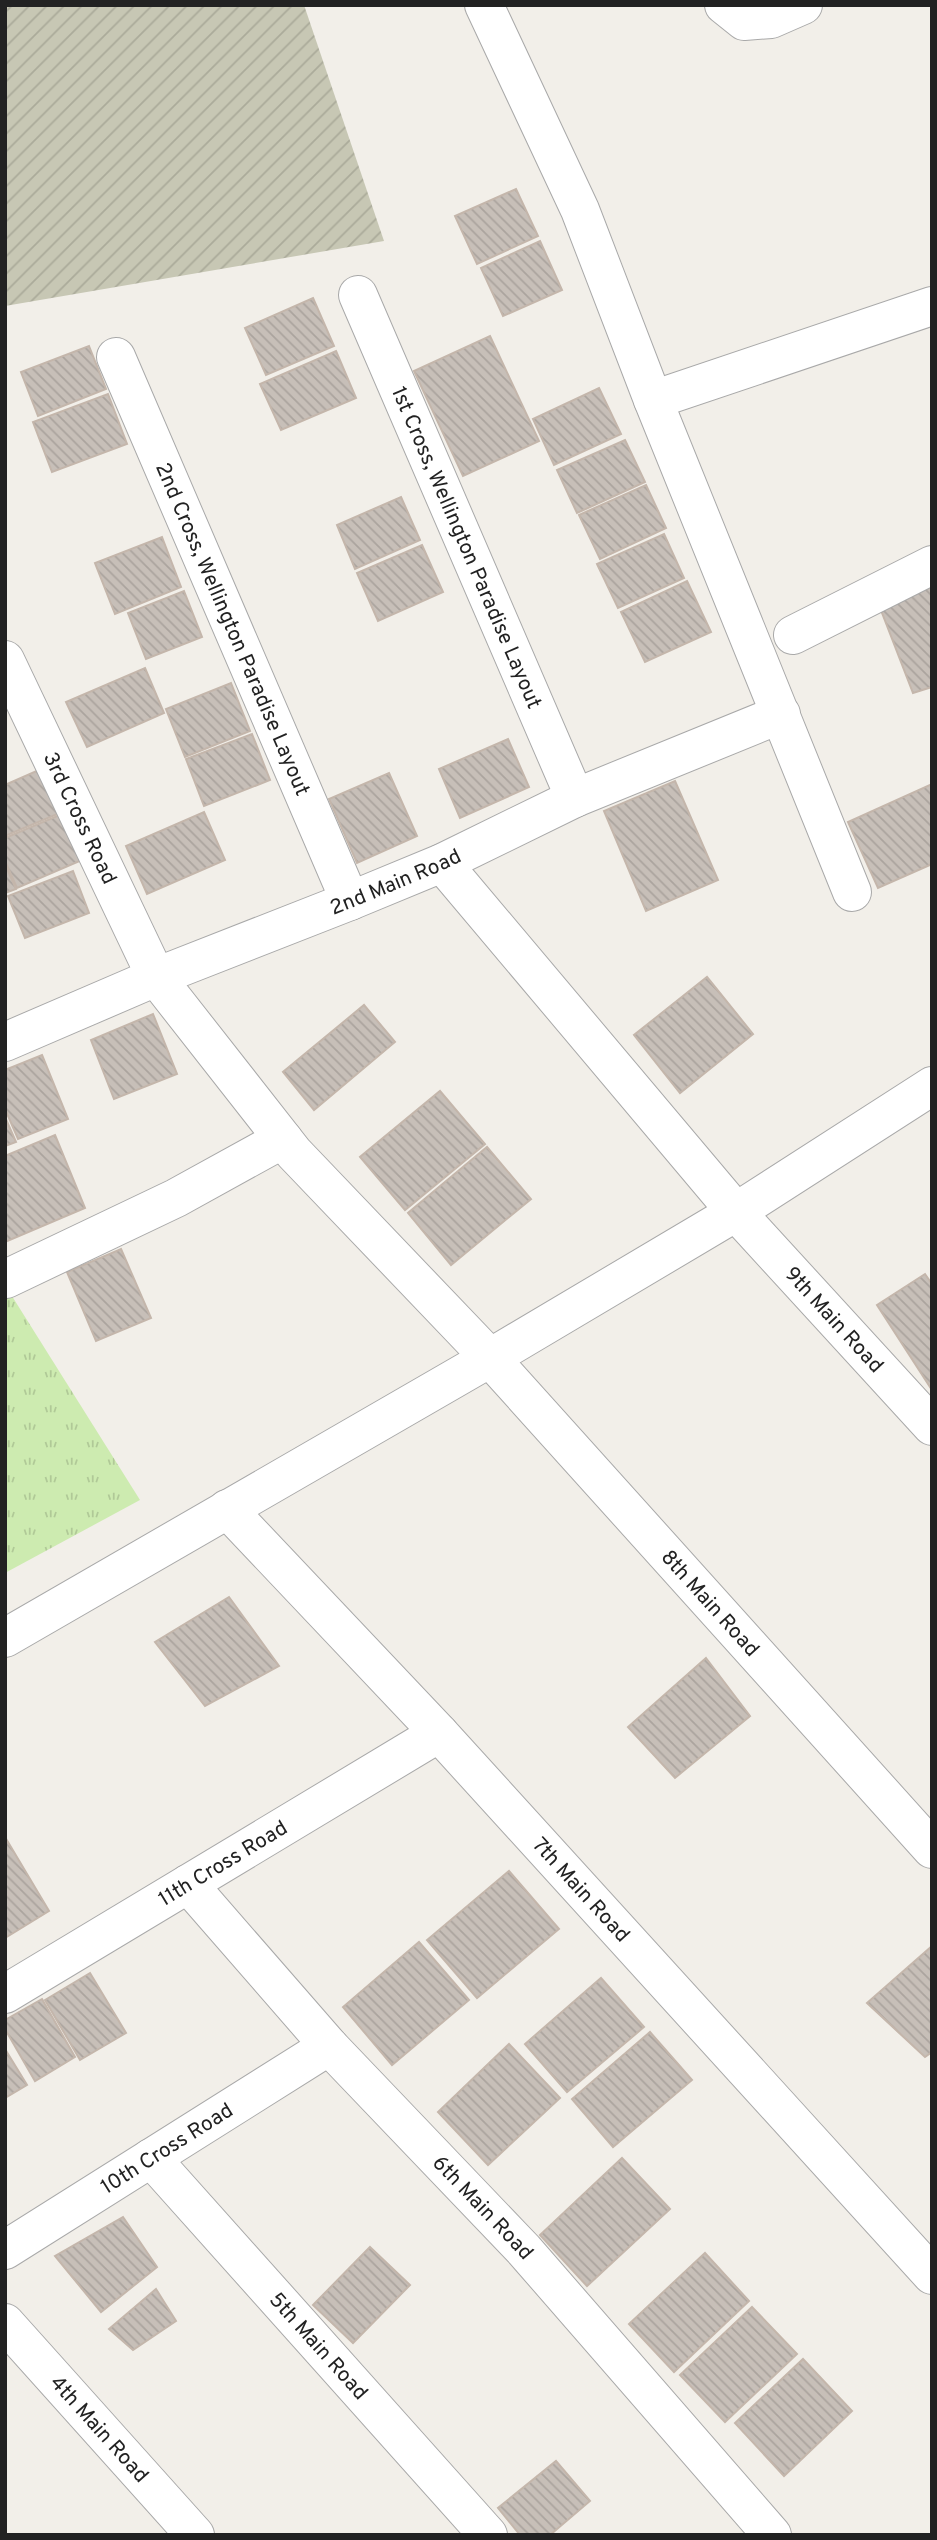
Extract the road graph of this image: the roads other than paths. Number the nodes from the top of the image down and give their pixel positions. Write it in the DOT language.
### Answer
graph roads {
  1 [pos="484,5"];
  2 [pos="724,5"];
  3 [pos="803,5"];
  4 [pos="358,295"];
  5 [pos="932,306"];
  6 [pos="117,357"];
  7 [pos="653,400"];
  8 [pos="932,565"];
  9 [pos="793,635"];
  10 [pos="5,660"];
  11 [pos="780,714"];
  12 [pos="575,798"];
  13 [pos="442,863"];
  14 [pos="852,892"];
  15 [pos="351,901"];
  16 [pos="156,977"];
  17 [pos="5,1042"];
  18 [pos="932,1086"];
  19 [pos="283,1139"];
  20 [pos="736,1212"];
  21 [pos="6,1279"];
  22 [pos="489,1358"];
  23 [pos="932,1426"];
  24 [pos="227,1509"];
  25 [pos="5,1638"];
  26 [pos="439,1733"];
  27 [pos="932,1849"];
  28 [pos="188,1884"];
  29 [pos="5,1994"];
  30 [pos="329,2046"];
  31 [pos="151,2158"];
  32 [pos="5,2250"];
  33 [pos="932,2275"];
  34 [pos="5,2323"];
  35 [pos="195,2535"];
  36 [pos="488,2535"];
  37 [pos="772,2535"];
  1 -- 7 [label="street"];
  2 -- 3 [label="street"];
  4 -- 12 [label="street, 1st Cross, Wellington Paradise Layout"];
  5 -- 7 [label="street"];
  6 -- 15 [label="street, 2nd Cross, Wellington Paradise Layout"];
  7 -- 11 [label="street"];
  8 -- 9 [label="street"];
  10 -- 16 [label="street, 3rd Cross Road"];
  11 -- 12 [label="street, 2nd Main Road"];
  11 -- 14 [label="street"];
  12 -- 13 [label="street, 2nd Main Road"];
  13 -- 15 [label="street, 2nd Main Road"];
  13 -- 20 [label="street, 9th Main Road"];
  15 -- 16 [label="street, 2nd Main Road"];
  16 -- 17 [label="street, 2nd Main Road"];
  16 -- 19 [label="street, 3rd Cross Road"];
  18 -- 20 [label="street"];
  19 -- 21 [label="street"];
  19 -- 22 [label="street, 8th Main Road"];
  20 -- 22 [label="street"];
  20 -- 23 [label="street, 9th Main Road"];
  22 -- 24 [label="street"];
  22 -- 27 [label="street, 8th Main Road"];
  24 -- 25 [label="street"];
  24 -- 26 [label="street, 7th Main Road"];
  26 -- 28 [label="street, 11th Cross Road"];
  26 -- 33 [label="street, 7th Main Road"];
  28 -- 29 [label="street, 11th Cross Road"];
  28 -- 30 [label="street, 6th Main Road"];
  30 -- 31 [label="street, 10th Cross Road"];
  30 -- 37 [label="street, 6th Main Road"];
  31 -- 32 [label="street, 10th Cross Road"];
  31 -- 36 [label="street, 5th Main Road"];
  34 -- 35 [label="street, 4th Main Road"];
}
